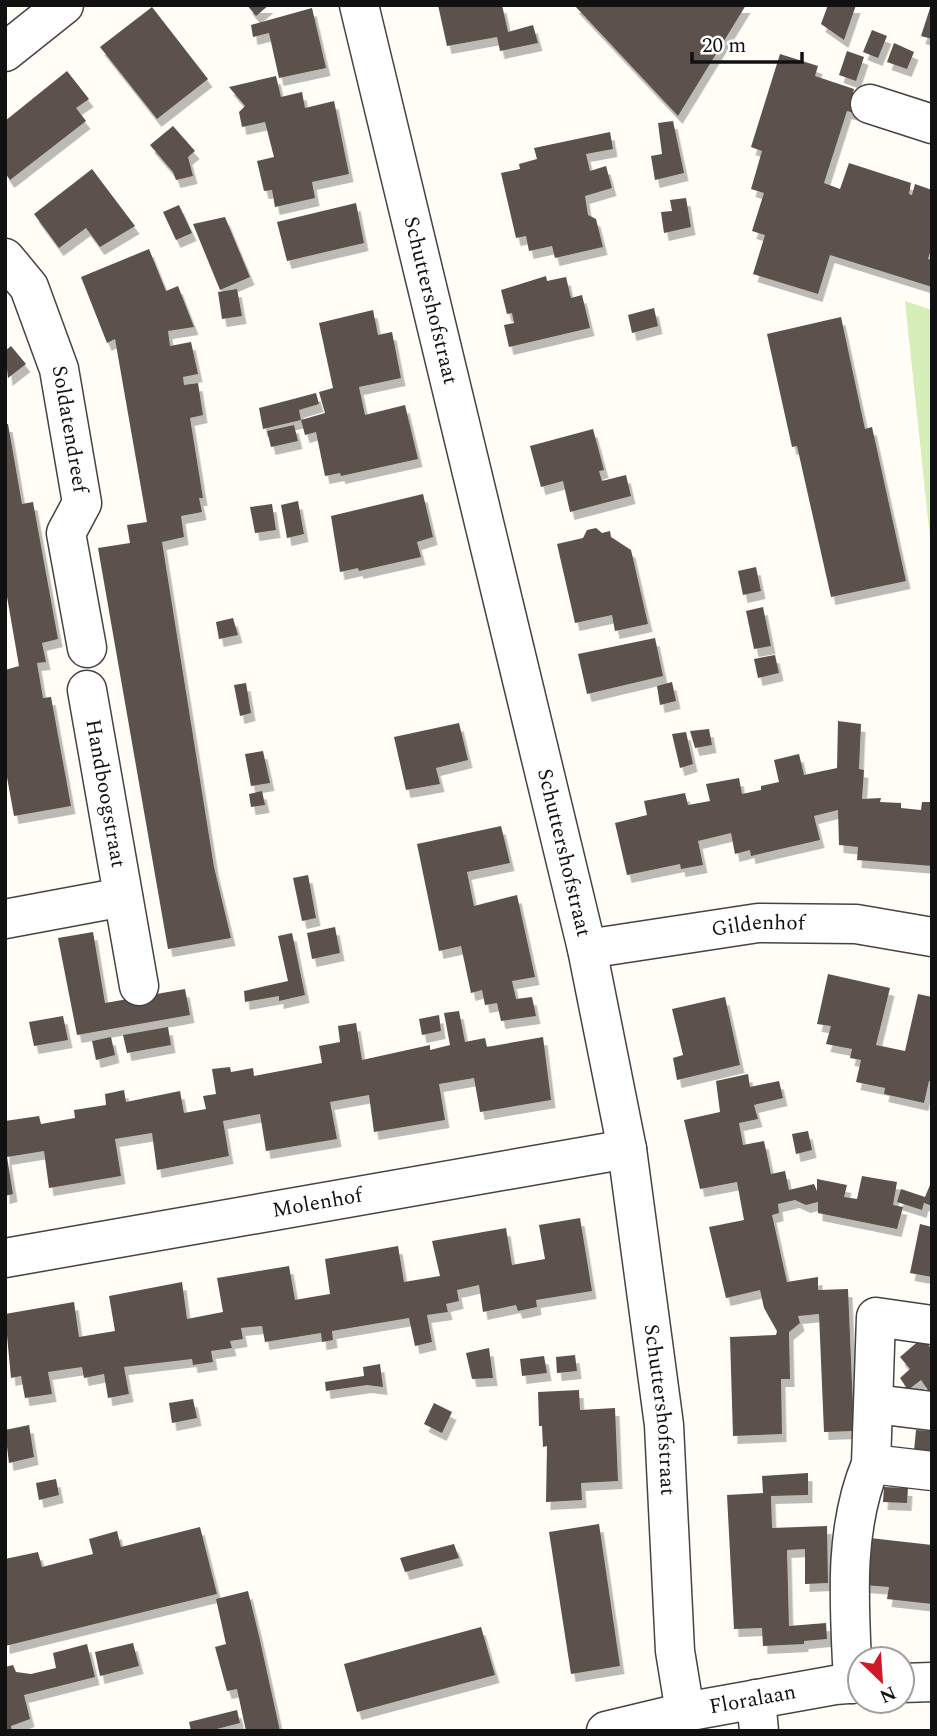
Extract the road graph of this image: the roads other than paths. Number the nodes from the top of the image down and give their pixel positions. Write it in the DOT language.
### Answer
graph roads {
  1 [pos="64,5"];
  2 [pos="359,5"];
  3 [pos="5,52"];
  4 [pos="870,104"];
  5 [pos="932,124"];
  6 [pos="5,258"];
  7 [pos="87,648"];
  8 [pos="87,690"];
  9 [pos="123,897"];
  10 [pos="5,919"];
  11 [pos="932,937"];
  12 [pos="587,949"];
  13 [pos="139,986"];
  14 [pos="627,1149"];
  15 [pos="5,1258"];
  16 [pos="932,1325"];
  17 [pos="875,1404"];
  18 [pos="932,1411"];
  19 [pos="871,1464"];
  20 [pos="932,1471"];
  21 [pos="854,1645"];
  22 [pos="846,1687"];
  23 [pos="685,1712"];
  24 [pos="758,1715"];
  25 [pos="606,1731"];
  1 -- 3 [label="street"];
  2 -- 12 [label="street, Schuttershofstraat"];
  4 -- 5 [label="street"];
  6 -- 7 [label="street, Soldatendreef"];
  8 -- 9 [label="street, Handboogstraat"];
  9 -- 10 [label="street, Handboogstraat"];
  9 -- 13 [label="street, Handboogstraat"];
  11 -- 12 [label="street, Gildenhof"];
  12 -- 14 [label="street, Schuttershofstraat"];
  14 -- 15 [label="street, Molenhof"];
  14 -- 23 [label="street, Schuttershofstraat"];
  16 -- 17 [label="street"];
  17 -- 18 [label="street"];
  17 -- 19 [label="street"];
  19 -- 20 [label="street"];
  19 -- 21 [label="street"];
  22 -- 24 [label="street, Floralaan"];
  23 -- 24 [label="street, Floralaan"];
  23 -- 25 [label="street, Floralaan"];
}
